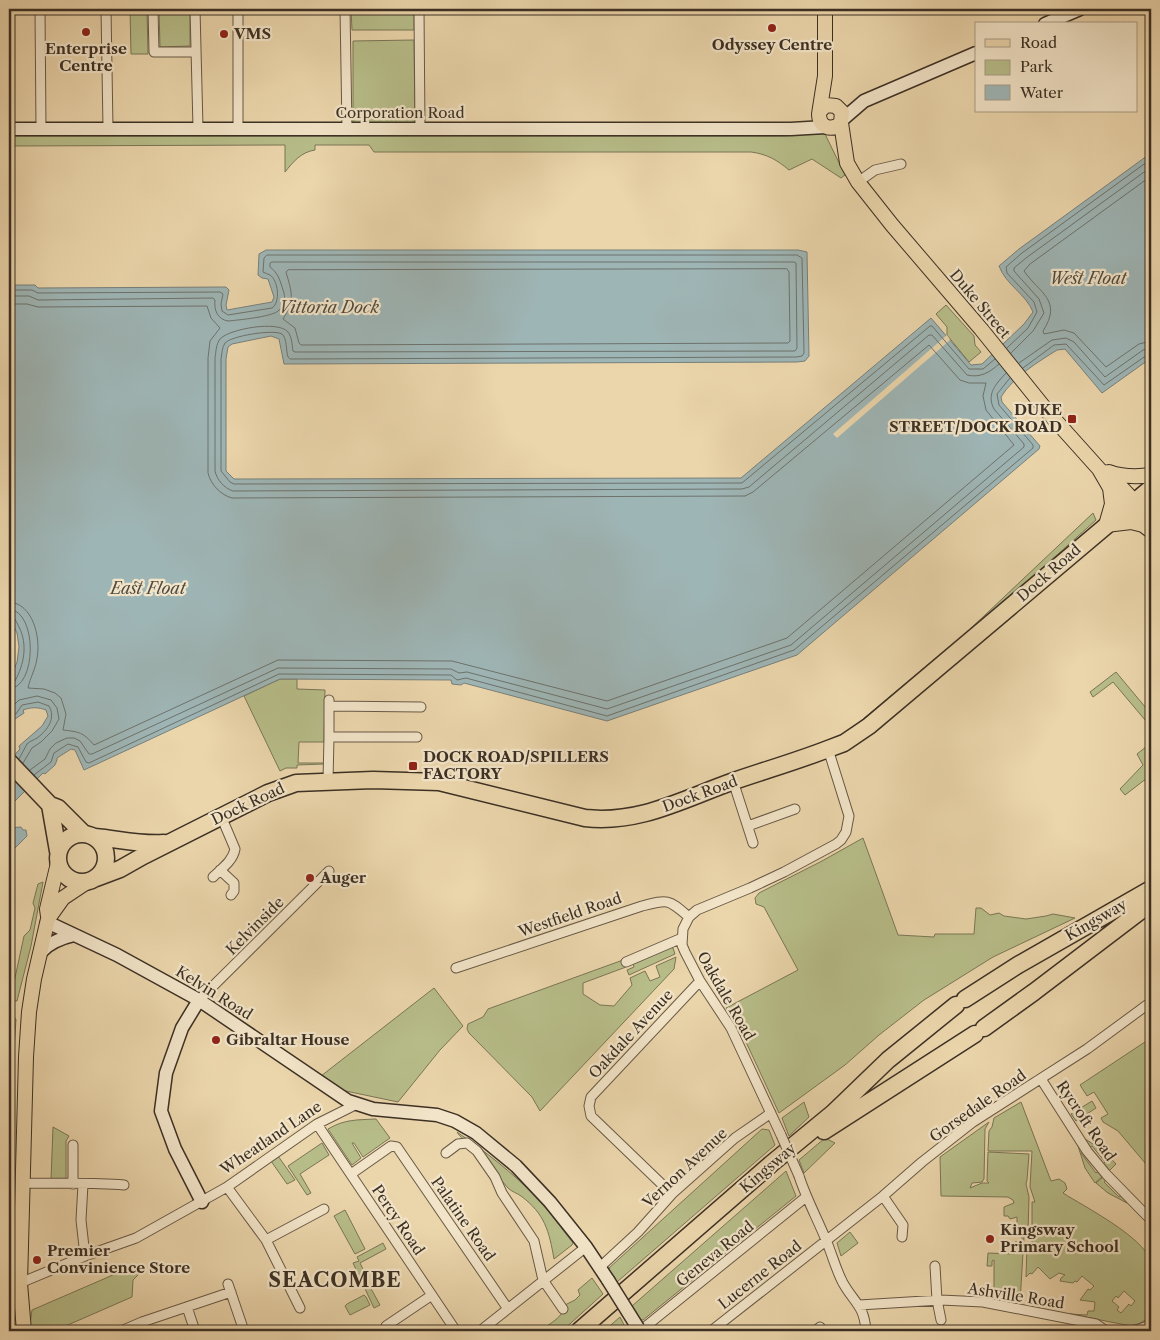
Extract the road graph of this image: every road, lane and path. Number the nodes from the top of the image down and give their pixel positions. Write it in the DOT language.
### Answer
graph roads {
  1 [pos="40,9"];
  2 [pos="106,9"];
  3 [pos="154,9"];
  4 [pos="195,9"];
  5 [pos="238,9"];
  6 [pos="345,9"];
  7 [pos="419,9"];
  8 [pos="825,9"];
  9 [pos="1080,9"];
  10 [pos="1050,22"];
  11 [pos="196,52"];
  12 [pos="975,53"];
  13 [pos="825,76"];
  14 [pos="864,101"];
  15 [pos="835,105"];
  16 [pos="823,120"];
  17 [pos="842,121"];
  18 [pos="108,128"];
  19 [pos="198,128"];
  20 [pos="9,129"];
  21 [pos="41,129"];
  22 [pos="238,129"];
  23 [pos="347,129"];
  24 [pos="420,129"];
  25 [pos="844,154"];
  26 [pos="901,164"];
  27 [pos="858,182"];
  28 [pos="1099,469"];
  29 [pos="1151,475"];
  30 [pos="1110,488"];
  31 [pos="1151,488"];
  32 [pos="1151,493"];
  33 [pos="1130,505"];
  34 [pos="1149,523"];
  35 [pos="1106,525"];
  36 [pos="421,707"];
  37 [pos="328,737"];
  38 [pos="417,737"];
  39 [pos="828,750"];
  40 [pos="9,762"];
  41 [pos="328,781"];
  42 [pos="733,781"];
  43 [pos="50,806"];
  44 [pos="795,809"];
  45 [pos="221,816"];
  46 [pos="748,826"];
  47 [pos="89,836"];
  48 [pos="169,842"];
  49 [pos="753,843"];
  50 [pos="58,857"];
  51 [pos="220,870"];
  52 [pos="329,870"];
  53 [pos="213,877"];
  54 [pos="91,880"];
  55 [pos="1151,883"];
  56 [pos="1151,889"];
  57 [pos="231,895"];
  58 [pos="1151,904"];
  59 [pos="1151,910"];
  60 [pos="1124,915"];
  61 [pos="689,917"];
  62 [pos="48,921"];
  63 [pos="74,936"];
  64 [pos="682,938"];
  65 [pos="41,952"];
  66 [pos="626,962"];
  67 [pos="456,968"];
  68 [pos="700,981"];
  69 [pos="200,1000"];
  70 [pos="1151,1002"];
  71 [pos="1041,1079"];
  72 [pos="357,1104"];
  73 [pos="771,1113"];
  74 [pos="317,1124"];
  75 [pos="73,1145"];
  76 [pos="446,1152"];
  77 [pos="351,1174"];
  78 [pos="23,1183"];
  79 [pos="73,1184"];
  80 [pos="83,1184"];
  81 [pos="124,1185"];
  82 [pos="227,1187"];
  83 [pos="672,1194"];
  84 [pos="883,1196"];
  85 [pos="806,1198"];
  86 [pos="202,1202"];
  87 [pos="324,1209"];
  88 [pos="1151,1220"];
  89 [pos="902,1237"];
  90 [pos="266,1240"];
  91 [pos="826,1240"];
  92 [pos="586,1248"];
  93 [pos="85,1256"];
  94 [pos="935,1266"];
  95 [pos="599,1268"];
  96 [pos="543,1280"];
  97 [pos="20,1283"];
  98 [pos="432,1295"];
  99 [pos="938,1300"];
  100 [pos="858,1305"];
  101 [pos="187,1308"];
  102 [pos="300,1308"];
  103 [pos="508,1309"];
  104 [pos="563,1309"];
  105 [pos="941,1320"];
  106 [pos="1151,1325"];
  107 [pos="143,1326"];
  108 [pos="386,1326"];
  109 [pos="639,1330"];
  110 [pos="24,1331"];
  111 [pos="121,1331"];
  112 [pos="195,1331"];
  113 [pos="244,1331"];
  114 [pos="456,1331"];
  115 [pos="480,1331"];
  116 [pos="579,1331"];
  117 [pos="594,1331"];
  118 [pos="710,1331"];
  119 [pos="866,1331"];
  120 [pos="1106,1331"];
  121 [pos="1133,1331"];
  1 -- 21 [label="street"];
  2 -- 18 [label="street"];
  3 -- 11 [label="street"];
  4 -- 11 [label="street"];
  5 -- 22 [label="street"];
  6 -- 23 [label="street"];
  7 -- 24 [label="street"];
  8 -- 13 [label="main road"];
  9 -- 10 [label="main road"];
  11 -- 19 [label="street"];
  12 -- 14 [label="main road"];
  13 -- 15 [label="main road"];
  13 -- 16 [label="main road"];
  14 -- 15 [label="main road"];
  14 -- 17 [label="main road"];
  15 -- 16 [label="main road"];
  15 -- 17 [label="main road"];
  16 -- 17 [label="main road"];
  16 -- 24 [label="main road, Corporation Road"];
  16 -- 25 [label="main road, Duke Street"];
  17 -- 25 [label="main road, Duke Street"];
  18 -- 19 [label="main road, Corporation Road"];
  18 -- 21 [label="main road, Corporation Road"];
  19 -- 22 [label="main road, Corporation Road"];
  20 -- 21 [label="main road, Corporation Road"];
  22 -- 23 [label="main road, Corporation Road"];
  23 -- 24 [label="main road, Corporation Road"];
  25 -- 27 [label="main road, Duke Street"];
  26 -- 27 [label="street"];
  27 -- 28 [label="main road, Duke Street"];
  28 -- 29 [label="main road"];
  28 -- 30 [label="main road, Duke Street"];
  28 -- 33 [label="main road, Duke Street"];
  30 -- 33 [label="main road, Duke Street"];
  30 -- 35 [label="main road"];
  31 -- 33 [label="highway, Dock Road"];
  32 -- 34 [label="main road"];
  33 -- 34 [label="main road"];
  33 -- 35 [label="highway, Dock Road"];
  34 -- 35 [label="main road"];
  35 -- 39 [label="highway, Dock Road"];
  36 -- 37 [label="street"];
  37 -- 38 [label="street"];
  37 -- 41 [label="street"];
  39 -- 42 [label="highway, Dock Road"];
  39 -- 61 [label="street"];
  40 -- 43 [label="highway"];
  41 -- 42 [label="highway, Dock Road"];
  41 -- 45 [label="highway, Dock Road"];
  42 -- 46 [label="street"];
  43 -- 47 [label="highway"];
  43 -- 50 [label="highway"];
  44 -- 46 [label="street"];
  45 -- 48 [label="highway, Dock Road"];
  45 -- 51 [label="street"];
  46 -- 49 [label="street"];
  47 -- 48 [label="highway, Dock Road"];
  47 -- 50 [label="highway"];
  47 -- 54 [label="highway"];
  48 -- 54 [label="highway, Dock Road"];
  50 -- 54 [label="highway"];
  50 -- 62 [label="main road"];
  51 -- 53 [label="street"];
  51 -- 57 [label="street"];
  52 -- 69 [label="street, Kelvinside"];
  54 -- 62 [label="main road"];
  55 -- 60 [label="highway"];
  56 -- 60 [label="highway, Kingsway"];
  58 -- 60 [label="highway, Kingsway"];
  59 -- 60 [label="highway"];
  60 -- 116 [label="highway, Kingsway"];
  60 -- 117 [label="highway, Kingsway"];
  61 -- 64 [label="street"];
  61 -- 67 [label="street, Westfield Road"];
  62 -- 63 [label="main road, Kelvin Road"];
  62 -- 65 [label="main road"];
  63 -- 65 [label="main road"];
  63 -- 69 [label="main road, Kelvin Road"];
  64 -- 66 [label="street"];
  64 -- 68 [label="street, Oakdale Road"];
  65 -- 78 [label="main road"];
  68 -- 73 [label="street, Oakdale Road"];
  68 -- 83 [label="street, Oakdale Avenue"];
  69 -- 72 [label="main road, Kelvin Road"];
  69 -- 86 [label="main road"];
  70 -- 71 [label="street, Gorsedale Road"];
  71 -- 84 [label="street, Gorsedale Road"];
  71 -- 88 [label="street, Rycroft Road"];
  72 -- 74 [label="street, Wheatland Lane"];
  72 -- 92 [label="main road"];
  73 -- 83 [label="street, Vernon Avenue"];
  73 -- 85 [label="street, Oakdale Road, bridge"];
  74 -- 77 [label="street, Percy Road"];
  74 -- 82 [label="street, Wheatland Lane"];
  75 -- 79 [label="street"];
  76 -- 96 [label="street"];
  77 -- 98 [label="street, Percy Road"];
  77 -- 103 [label="street, Palatine Road"];
  78 -- 79 [label="street"];
  78 -- 97 [label="main road"];
  79 -- 80 [label="street"];
  80 -- 81 [label="street"];
  80 -- 93 [label="street"];
  82 -- 86 [label="street, Wheatland Lane"];
  82 -- 90 [label="street"];
  83 -- 95 [label="street, Vernon Avenue"];
  84 -- 89 [label="street"];
  84 -- 91 [label="street, Gorsedale Road"];
  85 -- 91 [label="street, Oakdale Road"];
  85 -- 109 [label="street, Geneva Road"];
  86 -- 93 [label="street, Wheatland Lane"];
  87 -- 90 [label="street"];
  90 -- 102 [label="street"];
  91 -- 100 [label="street, Oakdale Road"];
  91 -- 118 [label="street, Lucerne Road"];
  92 -- 95 [label="main road"];
  92 -- 96 [label="street"];
  93 -- 97 [label="street, Wheatland Lane"];
  94 -- 99 [label="street"];
  95 -- 109 [label="main road, bridge"];
  96 -- 103 [label="street"];
  96 -- 104 [label="street"];
  97 -- 110 [label="main road"];
  98 -- 108 [label="street"];
  98 -- 114 [label="street, Percy Road"];
  99 -- 100 [label="street, Ashville Road"];
  99 -- 105 [label="street"];
  99 -- 120 [label="street, Ashville Road"];
  100 -- 119 [label="street, Oakdale Road"];
  101 -- 107 [label="street"];
  101 -- 112 [label="street"];
  101 -- 113 [label="street"];
  103 -- 115 [label="street"];
  106 -- 121 [label="street"];
  107 -- 111 [label="street"];
}
